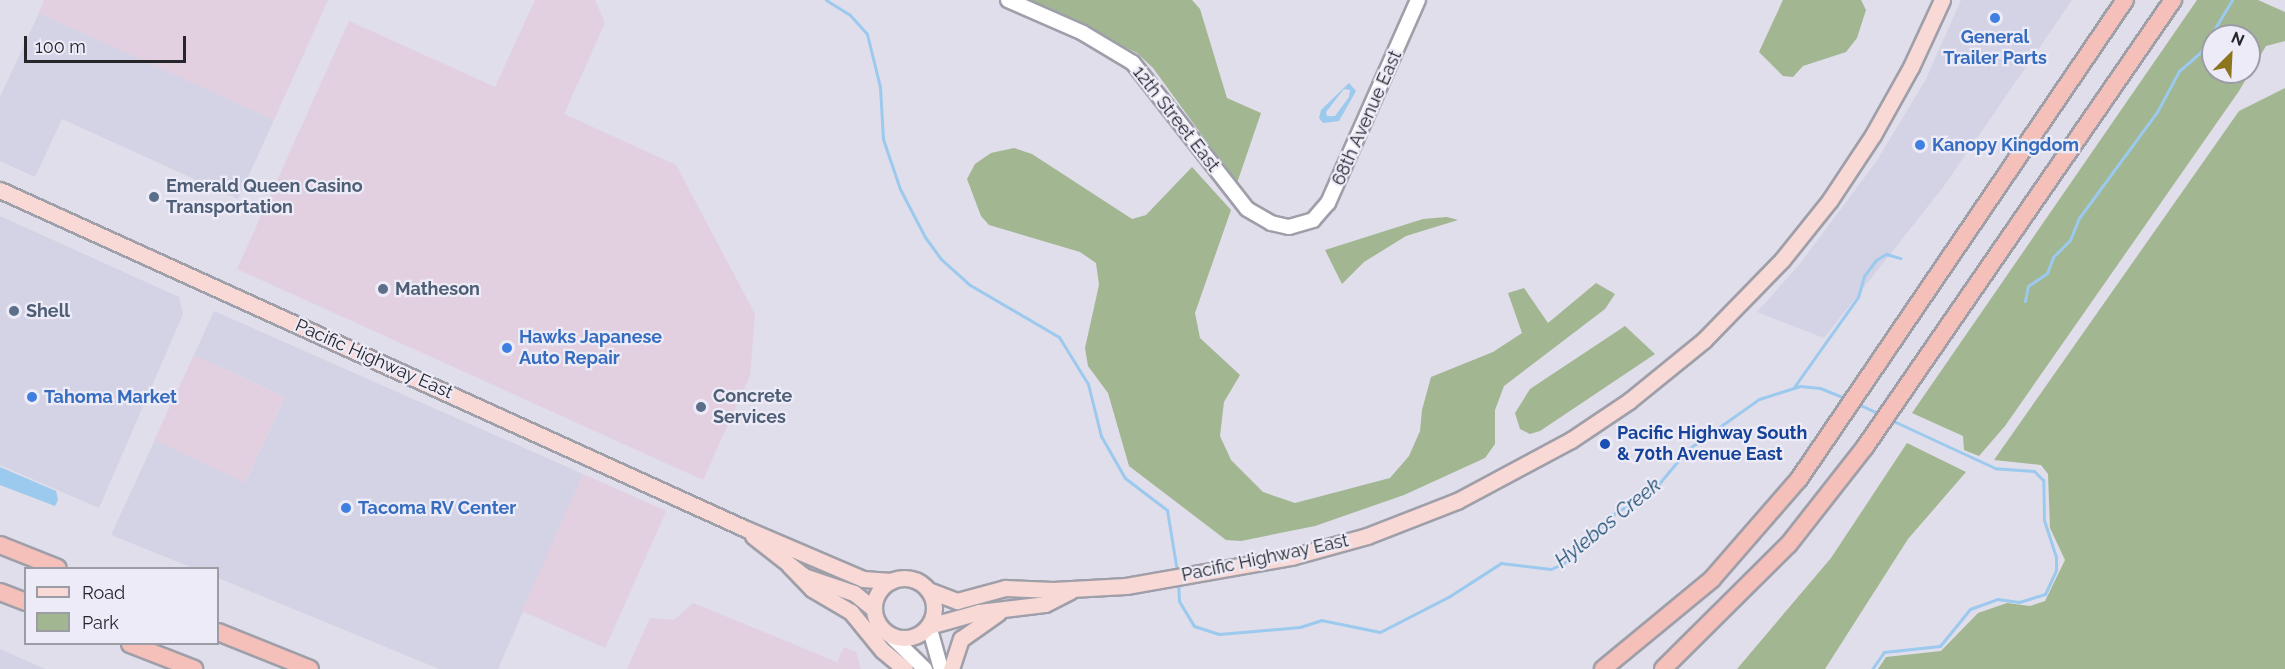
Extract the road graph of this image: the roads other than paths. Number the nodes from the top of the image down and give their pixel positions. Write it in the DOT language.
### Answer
graph roads {
  1 [pos="1008,0"];
  2 [pos="1418,0"];
  3 [pos="1942,0"];
  4 [pos="2125,0"];
  5 [pos="2173,0"];
  6 [pos="0,190"];
  7 [pos="1302,225"];
  8 [pos="746,529"];
  9 [pos="0,545"];
  10 [pos="789,565"];
  11 [pos="55,567"];
  12 [pos="891,581"];
  13 [pos="1073,589"];
  14 [pos="928,590"];
  15 [pos="0,591"];
  16 [pos="24,601"];
  17 [pos="874,609"];
  18 [pos="1011,609"];
  19 [pos="929,626"];
  20 [pos="219,632"];
  21 [pos="890,635"];
  22 [pos="133,645"];
  23 [pos="194,669"];
  24 [pos="310,669"];
  25 [pos="905,669"];
  26 [pos="925,669"];
  27 [pos="941,669"];
  28 [pos="951,669"];
  29 [pos="1603,669"];
  30 [pos="1663,669"];
  1 -- 7 [label="street, 12th Street East"];
  2 -- 7 [label="street, 68th Avenue East"];
  3 -- 13 [label="main road, Pacific Highway East"];
  4 -- 29 [label="highway"];
  5 -- 30 [label="highway"];
  6 -- 8 [label="main road, Pacific Highway East"];
  8 -- 10 [label="main road, Pacific Highway East"];
  8 -- 12 [label="main road, Pacific Highway East"];
  9 -- 11 [label="highway"];
  10 -- 17 [label="main road, Pacific Highway East"];
  10 -- 25 [label="main road"];
  12 -- 14 [label="main road"];
  12 -- 17 [label="main road"];
  13 -- 14 [label="main road, Pacific Highway East"];
  13 -- 18 [label="main road, Pacific Highway East"];
  14 -- 19 [label="main road"];
  15 -- 16 [label="highway"];
  17 -- 21 [label="main road"];
  18 -- 19 [label="main road, Pacific Highway East"];
  18 -- 28 [label="main road"];
  19 -- 21 [label="main road"];
  19 -- 27 [label="street"];
  20 -- 24 [label="highway"];
  21 -- 26 [label="street"];
  22 -- 23 [label="highway"];
}
